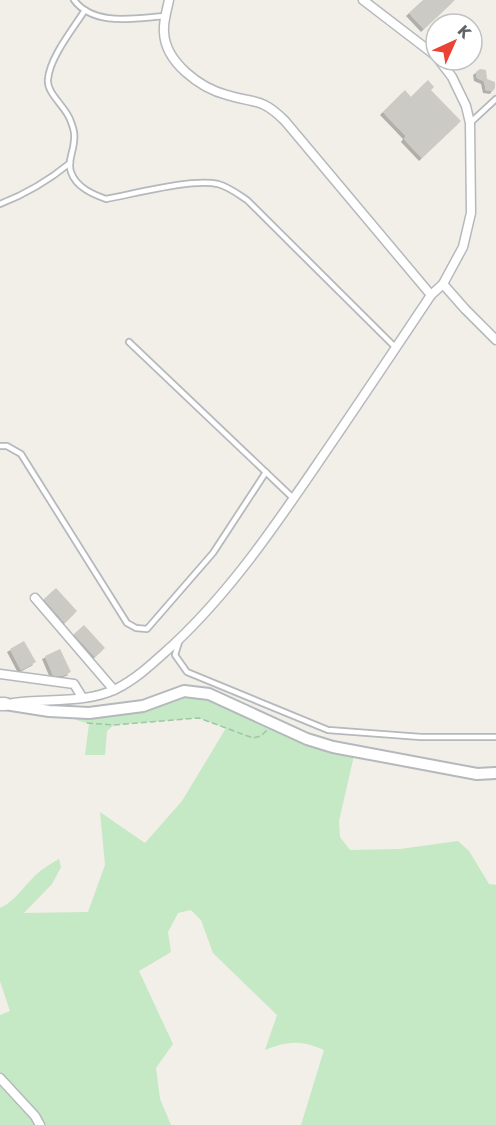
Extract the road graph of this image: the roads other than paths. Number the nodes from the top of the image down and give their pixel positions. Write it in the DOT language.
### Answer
graph roads {
  1 [pos="74,0"];
  2 [pos="169,0"];
  3 [pos="363,0"];
  4 [pos="85,10"];
  5 [pos="165,16"];
  6 [pos="424,47"];
  7 [pos="448,72"];
  8 [pos="496,99"];
  9 [pos="470,123"];
  10 [pos="70,163"];
  11 [pos="0,204"];
  12 [pos="443,284"];
  13 [pos="431,295"];
  14 [pos="496,340"];
  15 [pos="129,342"];
  16 [pos="396,348"];
  17 [pos="0,446"];
  18 [pos="266,472"];
  19 [pos="294,499"];
  20 [pos="35,598"];
  21 [pos="181,637"];
  22 [pos="0,674"];
  23 [pos="114,690"];
  24 [pos="82,697"];
  25 [pos="2,704"];
  26 [pos="496,737"];
  27 [pos="496,772"];
  28 [pos="0,1078"];
  29 [pos="40,1125"];
  1 -- 4 [label="lane"];
  2 -- 5 [label="street"];
  3 -- 6 [label="street"];
  4 -- 5 [label="lane"];
  4 -- 10 [label="lane"];
  5 -- 13 [label="street"];
  7 -- 9 [label="street"];
  8 -- 9 [label="lane"];
  9 -- 12 [label="street"];
  10 -- 11 [label="lane"];
  10 -- 16 [label="lane"];
  12 -- 13 [label="street"];
  12 -- 14 [label="street"];
  13 -- 16 [label="street"];
  15 -- 18 [label="lane"];
  16 -- 19 [label="street"];
  17 -- 18 [label="lane"];
  18 -- 19 [label="lane"];
  19 -- 21 [label="street"];
  20 -- 23 [label="street"];
  21 -- 23 [label="street"];
  21 -- 26 [label="lane"];
  22 -- 24 [label="street"];
  23 -- 24 [label="street"];
  24 -- 25 [label="street"];
  25 -- 27 [label="street"];
  28 -- 29 [label="street"];
}
